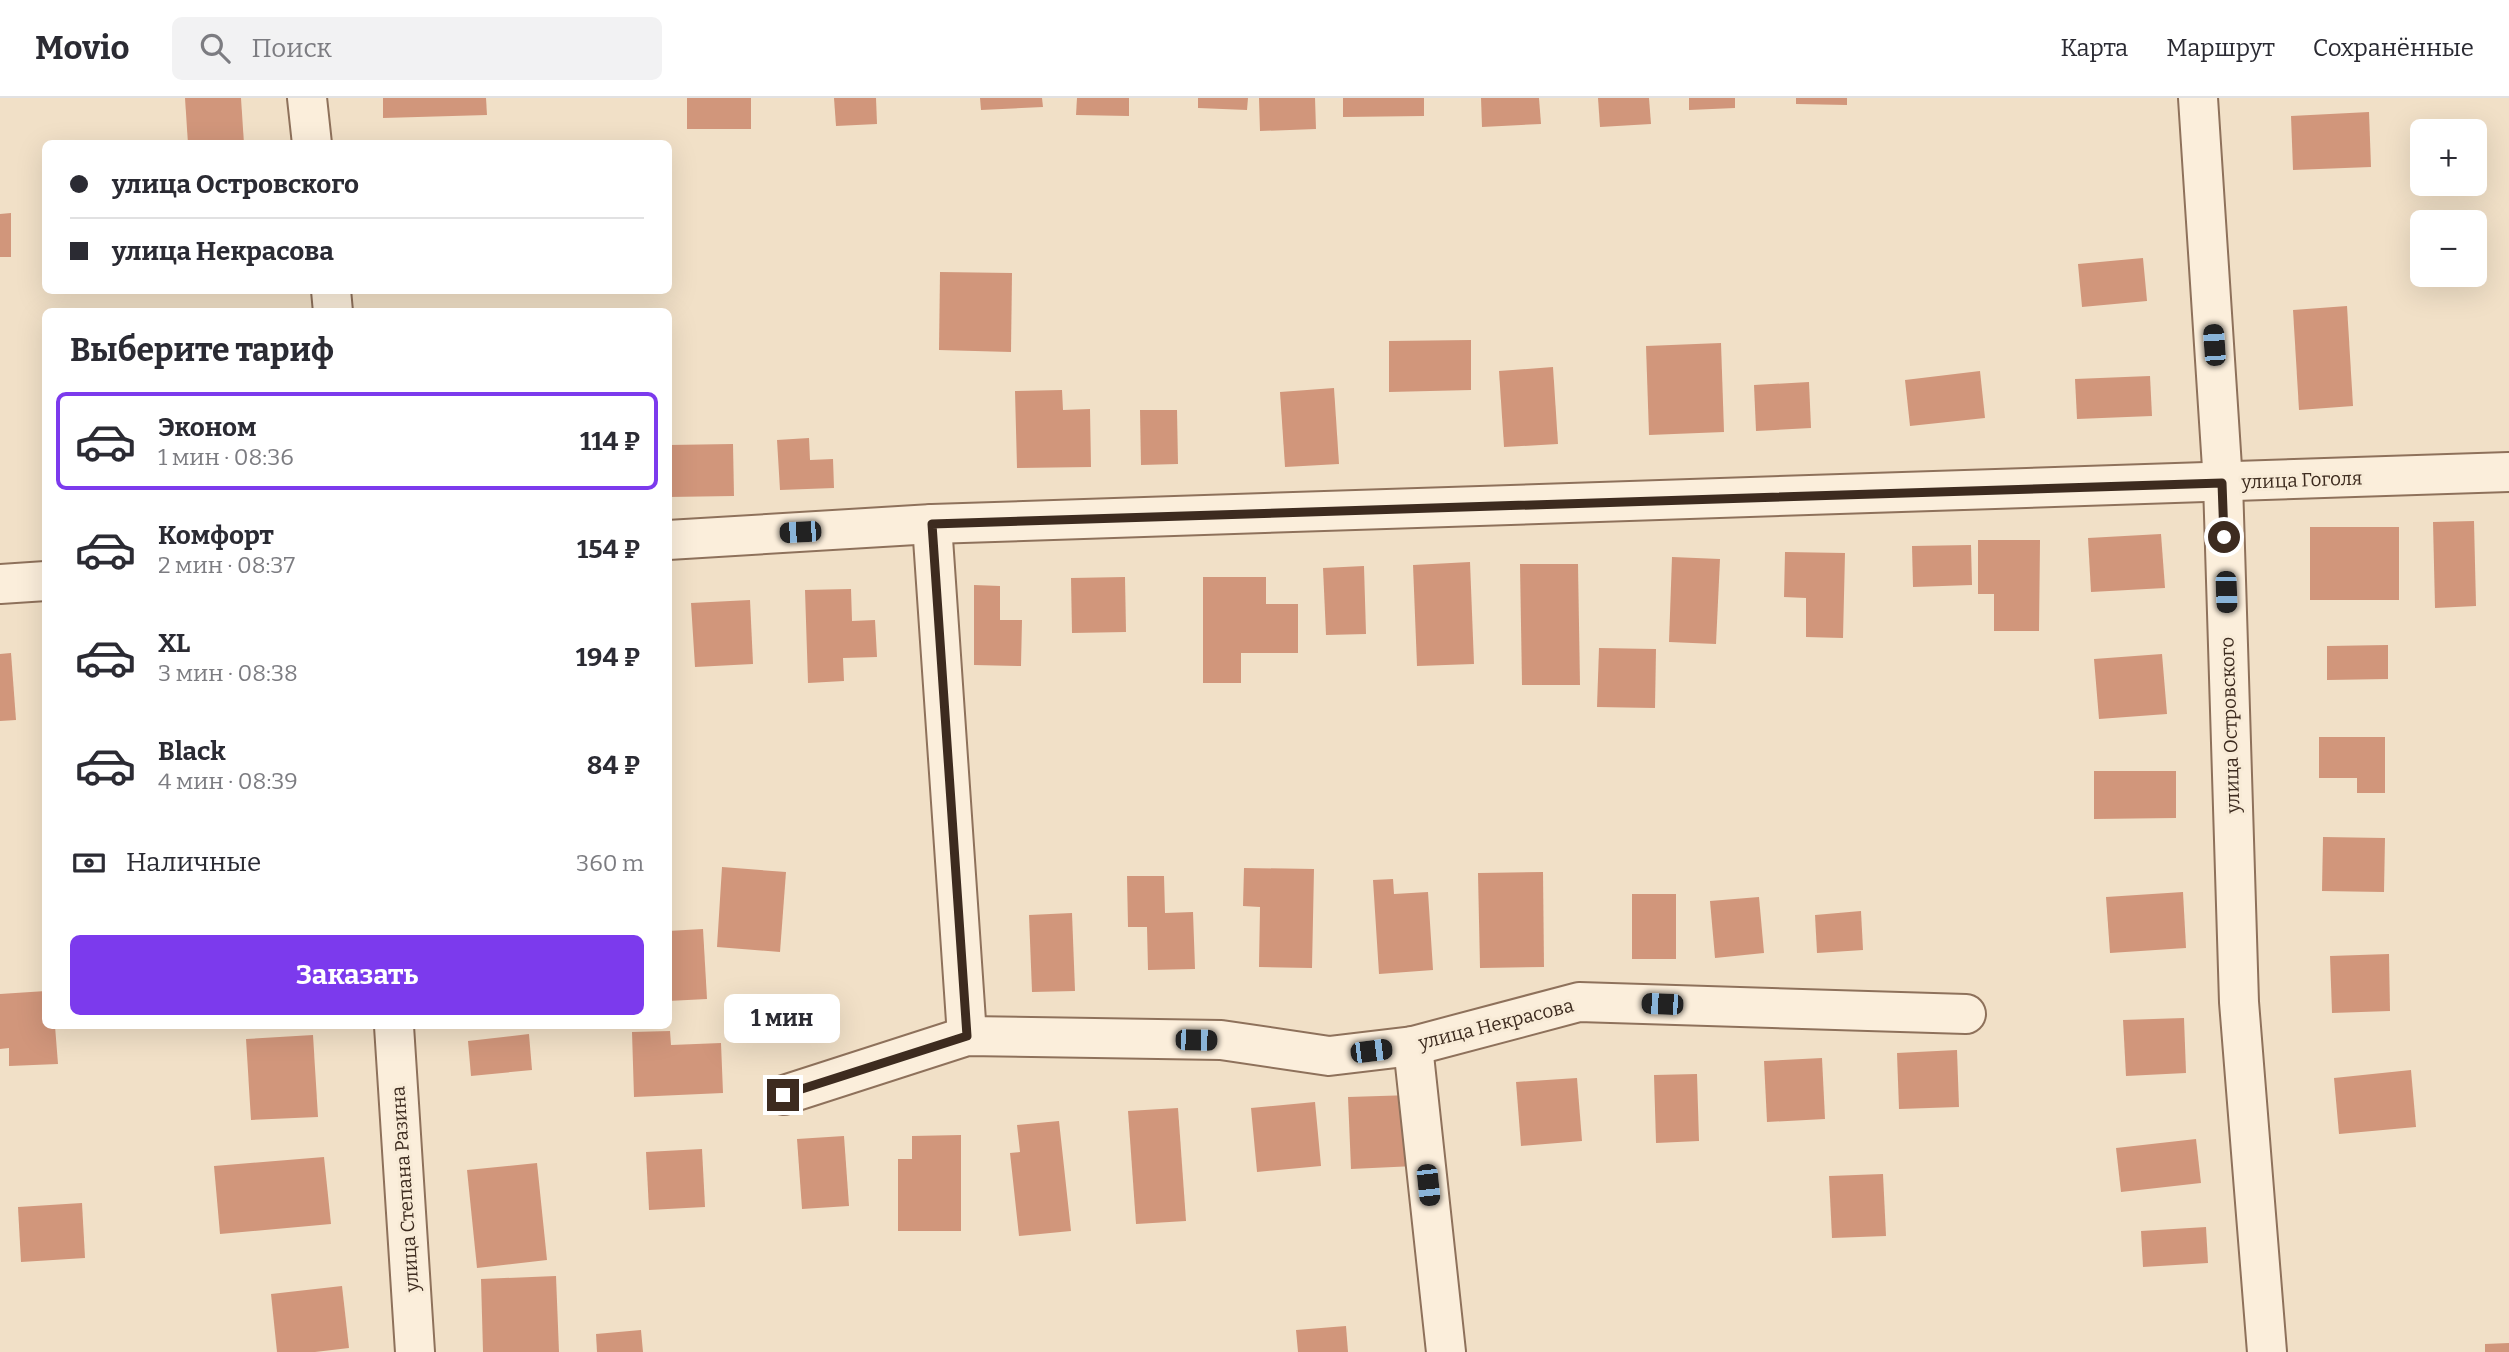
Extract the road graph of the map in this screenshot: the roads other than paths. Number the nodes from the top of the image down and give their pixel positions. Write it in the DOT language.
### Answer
graph roads {
  1 [pos="306,98"];
  2 [pos="2198,98"];
  3 [pos="311,140"];
  4 [pos="2509,472"];
  5 [pos="2222,483"];
  6 [pos="932,524"];
  7 [pos="672,540"];
  8 [pos="42,581"];
  9 [pos="0,584"];
  10 [pos="1966,1014"];
  11 [pos="394,1029"];
  12 [pos="967,1036"];
  13 [pos="1413,1046"];
  14 [pos="783,1095"];
  15 [pos="415,1352"];
  16 [pos="1446,1352"];
  17 [pos="2267,1352"];
  1 -- 3 [label="street"];
  2 -- 5 [label="street, улица Островского"];
  4 -- 5 [label="street, улица Гоголя"];
  5 -- 6 [label="street, улица Гоголя"];
  5 -- 17 [label="street, улица Островского"];
  6 -- 7 [label="street, улица Гоголя"];
  6 -- 12 [label="street"];
  8 -- 9 [label="street"];
  10 -- 13 [label="street, улица Некрасова"];
  11 -- 15 [label="street, улица Степана Разина"];
  12 -- 13 [label="street, улица Некрасова"];
  12 -- 14 [label="street, улица Некрасова"];
  13 -- 16 [label="street"];
}
